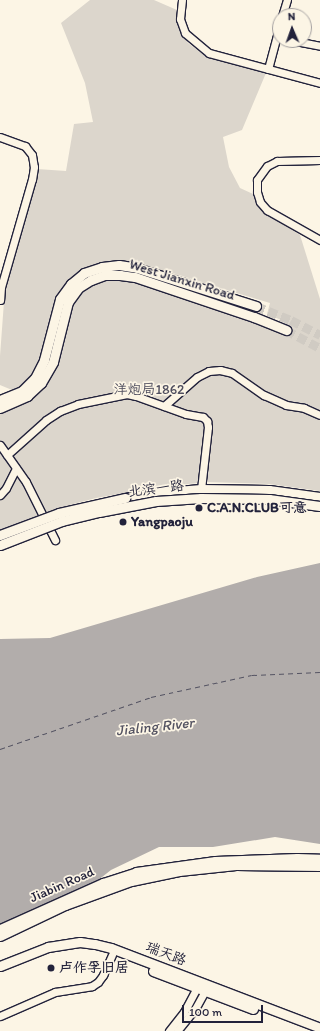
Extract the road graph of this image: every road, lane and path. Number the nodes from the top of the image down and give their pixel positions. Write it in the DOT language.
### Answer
graph roads {
  1 [pos="182,0"];
  2 [pos="275,48"];
  3 [pos="268,69"];
  4 [pos="320,83"];
  5 [pos="0,137"];
  6 [pos="320,160"];
  7 [pos="320,240"];
  8 [pos="0,300"];
  9 [pos="256,306"];
  10 [pos="286,330"];
  11 [pos="0,400"];
  12 [pos="164,406"];
  13 [pos="0,408"];
  14 [pos="320,415"];
  15 [pos="0,445"];
  16 [pos="6,455"];
  17 [pos="16,468"];
  18 [pos="201,490"];
  19 [pos="0,495"];
  20 [pos="320,497"];
  21 [pos="320,506"];
  22 [pos="0,535"];
  23 [pos="55,540"];
  24 [pos="0,545"];
  25 [pos="320,859"];
  26 [pos="320,866"];
  27 [pos="0,929"];
  28 [pos="0,936"];
  29 [pos="112,955"];
  30 [pos="0,966"];
  31 [pos="0,972"];
  32 [pos="202,987"];
  33 [pos="0,1016"];
  34 [pos="320,1028"];
  35 [pos="169,1031"];
  36 [pos="177,1031"];
  37 [pos="312,1031"];
  1 -- 3 [label="street"];
  2 -- 3 [label="street"];
  3 -- 4 [label="street"];
  5 -- 8 [label="street"];
  6 -- 7 [label="street"];
  9 -- 11 [label="main road, West Jianxin Road"];
  10 -- 13 [label="main road, West Jianxin Road"];
  12 -- 14 [label="street"];
  12 -- 16 [label="street"];
  12 -- 18 [label="street"];
  15 -- 16 [label="street"];
  16 -- 17 [label="street"];
  17 -- 19 [label="street"];
  17 -- 23 [label="street"];
  18 -- 20 [label="main road, 北滨一路"];
  18 -- 22 [label="main road, 北滨一路, bridge"];
  21 -- 24 [label="main road, 北滨一路, bridge"];
  25 -- 27 [label="main road, Jiabin Road"];
  26 -- 28 [label="main road, Jiabin Road"];
  29 -- 31 [label="main road, 瑞天路"];
  29 -- 32 [label="main road, 瑞天路"];
  29 -- 33 [label="street"];
  30 -- 32 [label="main road, 瑞天路"];
  32 -- 34 [label="main road, 瑞天路"];
  32 -- 35 [label="street"];
  32 -- 36 [label="street"];
  32 -- 37 [label="main road, 瑞天路"];
}
